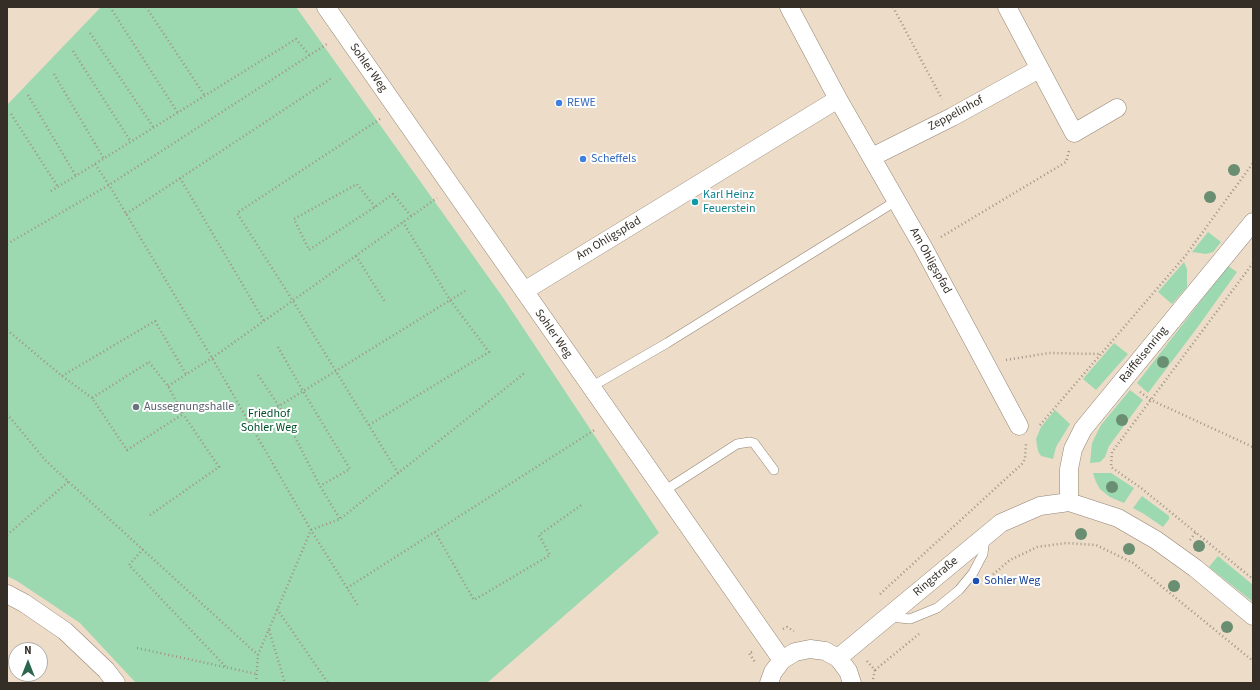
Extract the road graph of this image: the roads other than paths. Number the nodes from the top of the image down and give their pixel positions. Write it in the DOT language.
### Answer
graph roads {
  1 [pos="326,7"];
  2 [pos="789,7"];
  3 [pos="1007,7"];
  4 [pos="1039,68"];
  5 [pos="838,99"];
  6 [pos="1118,108"];
  7 [pos="872,157"];
  8 [pos="896,201"];
  9 [pos="1253,222"];
  10 [pos="524,291"];
  11 [pos="590,387"];
  12 [pos="1028,427"];
  13 [pos="774,470"];
  14 [pos="664,492"];
  15 [pos="1069,502"];
  16 [pos="986,536"];
  17 [pos="7,594"];
  18 [pos="1253,616"];
  19 [pos="888,617"];
  20 [pos="838,658"];
  21 [pos="782,660"];
  22 [pos="116,683"];
  23 [pos="769,683"];
  24 [pos="852,683"];
  1 -- 10 [label="street, Sohler Weg"];
  2 -- 5 [label="street, Am Ohligspfad"];
  3 -- 4 [label="street"];
  4 -- 6 [label="street"];
  4 -- 7 [label="street, Zeppelinhof"];
  5 -- 7 [label="street, Am Ohligspfad"];
  5 -- 10 [label="street, Am Ohligspfad"];
  7 -- 8 [label="street, Am Ohligspfad"];
  8 -- 11 [label="lane"];
  8 -- 12 [label="street, Am Ohligspfad"];
  9 -- 15 [label="street, Raiffeisenring"];
  10 -- 11 [label="street, Sohler Weg"];
  11 -- 14 [label="street, Sohler Weg"];
  13 -- 14 [label="lane"];
  14 -- 21 [label="street, Sohler Weg"];
  15 -- 16 [label="street, Ringstraße"];
  15 -- 18 [label="street"];
  16 -- 19 [label="street, Ringstraße"];
  16 -- 19 [label="lane"];
  17 -- 22 [label="street"];
  19 -- 20 [label="street, Ringstraße"];
  20 -- 21 [label="street"];
  20 -- 24 [label="street"];
  21 -- 23 [label="street"];
}
